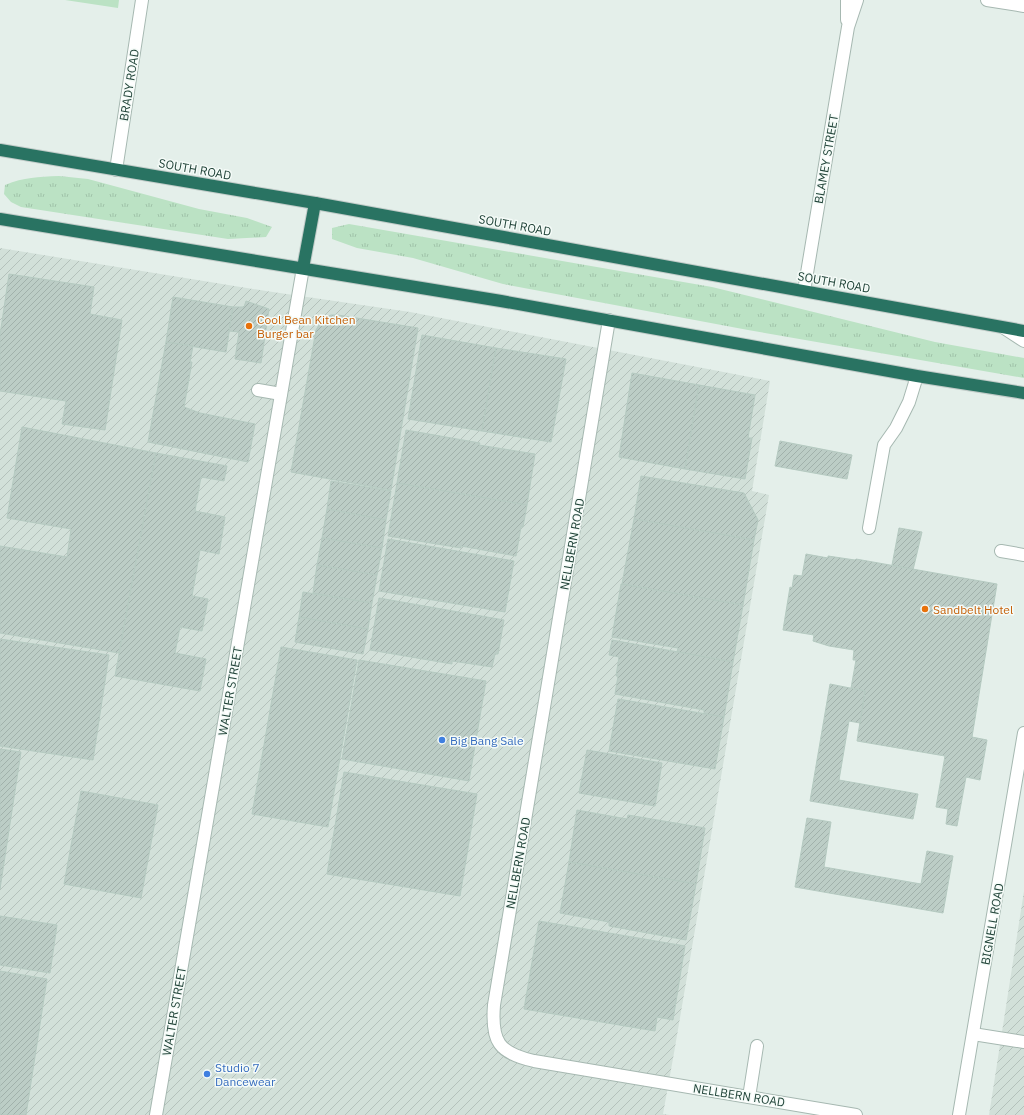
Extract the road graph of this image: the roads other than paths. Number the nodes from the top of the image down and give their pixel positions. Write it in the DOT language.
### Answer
graph roads {
  1 [pos="142,0"];
  2 [pos="846,0"];
  3 [pos="857,0"];
  4 [pos="987,0"];
  5 [pos="1024,6"];
  6 [pos="848,27"];
  7 [pos="0,150"];
  8 [pos="116,170"];
  9 [pos="315,203"];
  10 [pos="0,219"];
  11 [pos="303,268"];
  12 [pos="804,291"];
  13 [pos="609,320"];
  14 [pos="1004,328"];
  15 [pos="1024,331"];
  16 [pos="1024,341"];
  17 [pos="917,376"];
  18 [pos="258,390"];
  19 [pos="1024,393"];
  20 [pos="281,394"];
  21 [pos="869,528"];
  22 [pos="1001,551"];
  23 [pos="1024,555"];
  24 [pos="1024,733"];
  25 [pos="973,1034"];
  26 [pos="1024,1042"];
  27 [pos="757,1046"];
  28 [pos="749,1097"];
  29 [pos="156,1115"];
  30 [pos="856,1115"];
  31 [pos="959,1115"];
  1 -- 8 [label="street, BRADY ROAD"];
  2 -- 6 [label="street, BLAMEY STREET"];
  3 -- 6 [label="street, BLAMEY STREET"];
  4 -- 5 [label="street"];
  6 -- 12 [label="street, BLAMEY STREET"];
  7 -- 8 [label="highway, SOUTH ROAD"];
  8 -- 9 [label="highway, SOUTH ROAD"];
  9 -- 11 [label="highway"];
  9 -- 12 [label="highway, SOUTH ROAD"];
  10 -- 11 [label="highway"];
  11 -- 13 [label="highway"];
  11 -- 20 [label="street, WALTER STREET"];
  12 -- 14 [label="highway, SOUTH ROAD"];
  13 -- 17 [label="highway"];
  13 -- 28 [label="street, NELLBERN ROAD"];
  14 -- 15 [label="highway, SOUTH ROAD"];
  14 -- 16 [label="street"];
  17 -- 19 [label="highway"];
  17 -- 21 [label="street"];
  18 -- 20 [label="street"];
  20 -- 29 [label="street, WALTER STREET"];
  22 -- 23 [label="street"];
  24 -- 25 [label="street, BIGNELL ROAD"];
  25 -- 26 [label="street"];
  25 -- 31 [label="street, BIGNELL ROAD"];
  27 -- 28 [label="street"];
  28 -- 30 [label="street, NELLBERN ROAD"];
}
